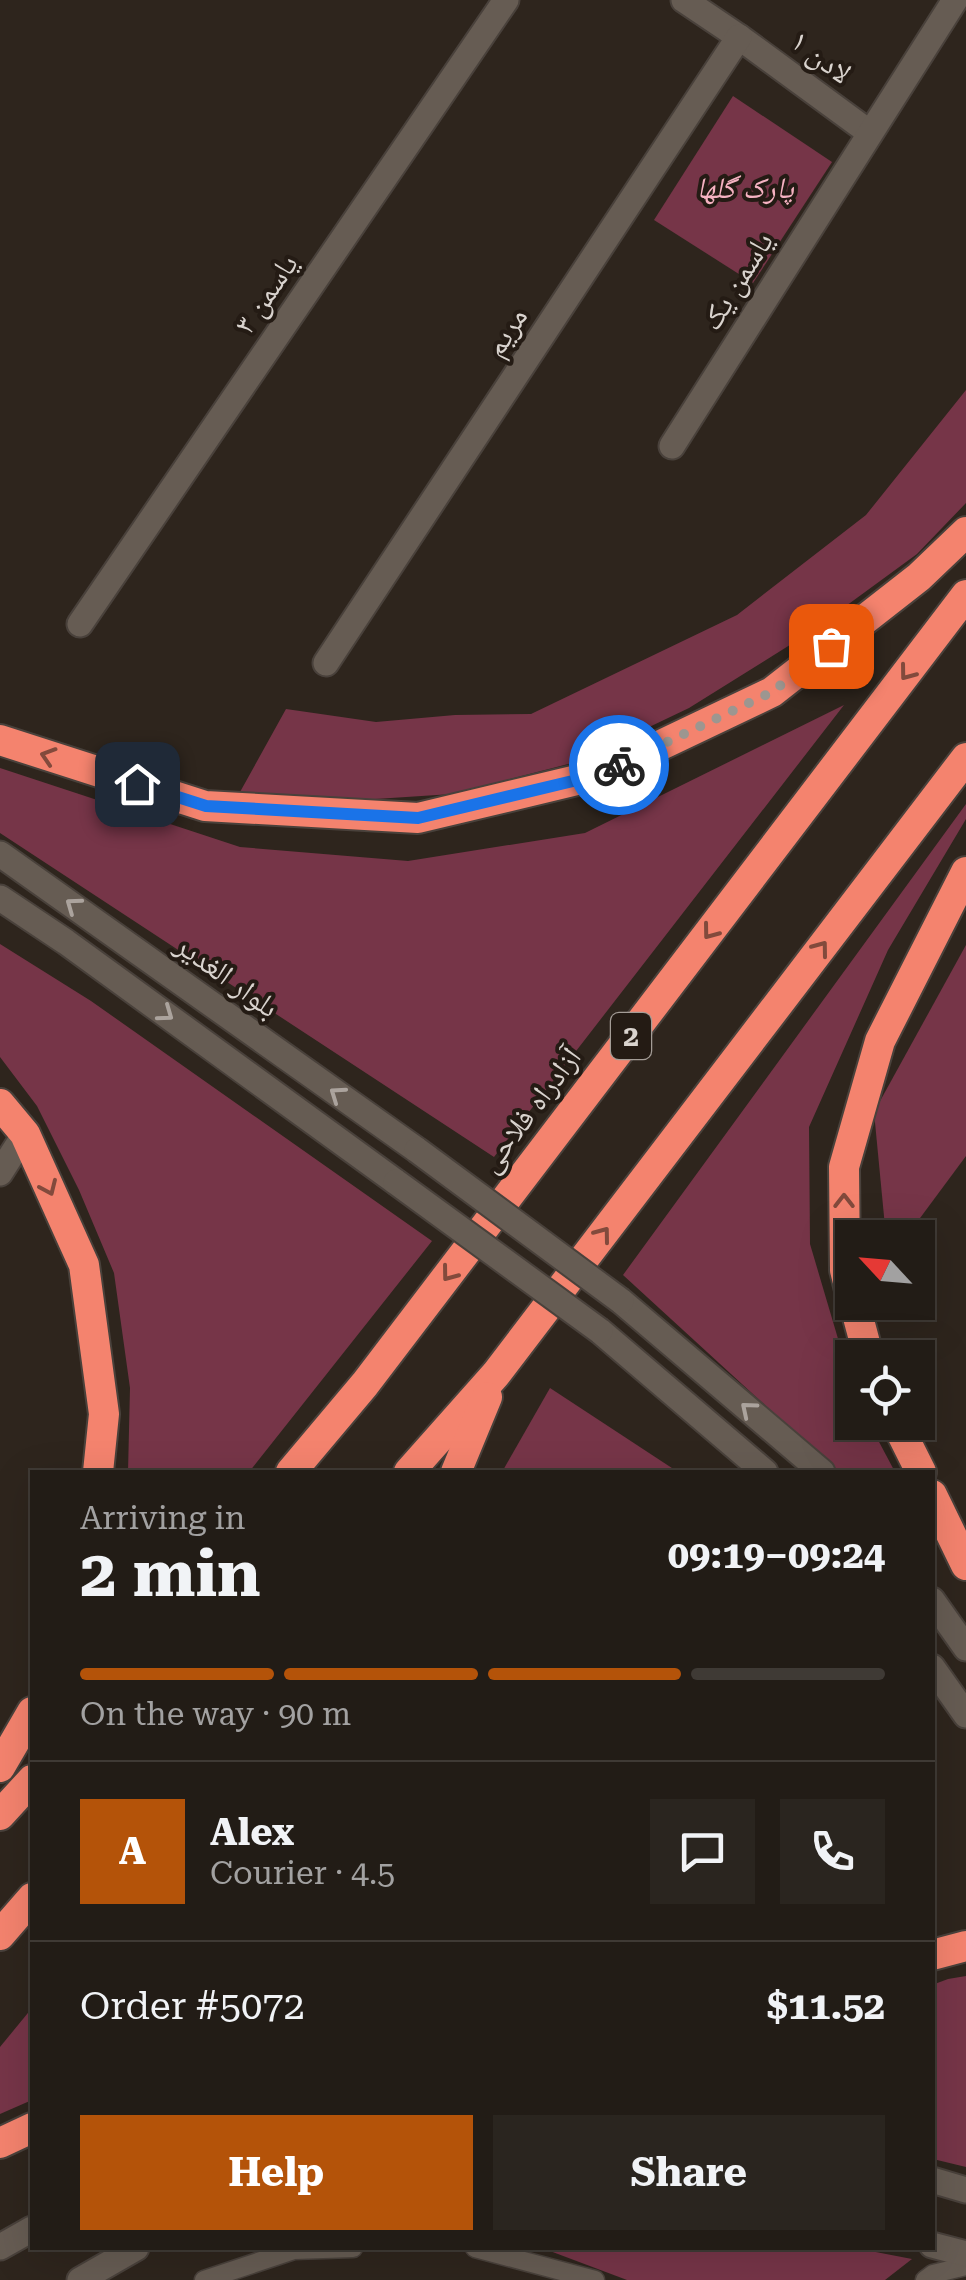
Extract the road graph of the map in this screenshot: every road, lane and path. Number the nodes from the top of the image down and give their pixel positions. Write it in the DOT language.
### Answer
graph roads {
  1 [pos="506,0"];
  2 [pos="684,0"];
  3 [pos="954,0"];
  4 [pos="739,36"];
  5 [pos="870,133"];
  6 [pos="672,446"];
  7 [pos="966,532"];
  8 [pos="966,596"];
  9 [pos="80,624"];
  10 [pos="326,663"];
  11 [pos="0,740"];
  12 [pos="966,758"];
  13 [pos="0,854"];
  14 [pos="966,872"];
  15 [pos="0,898"];
  16 [pos="0,1104"];
  17 [pos="25,1134"];
  18 [pos="0,1174"];
  19 [pos="845,1220"];
  20 [pos="496,1374"];
  21 [pos="905,1440"];
  22 [pos="98,1470"];
  23 [pos="293,1470"];
  24 [pos="411,1470"];
  25 [pos="457,1470"];
  26 [pos="763,1470"];
  27 [pos="820,1470"];
  28 [pos="920,1470"];
  29 [pos="935,1501"];
  30 [pos="966,1565"];
  31 [pos="935,1604"];
  32 [pos="966,1648"];
  33 [pos="935,1670"];
  34 [pos="30,1715"];
  35 [pos="966,1715"];
  36 [pos="0,1767"];
  37 [pos="30,1782"];
  38 [pos="0,1815"];
  39 [pos="30,1900"];
  40 [pos="0,1935"];
  41 [pos="966,1946"];
  42 [pos="935,1954"];
  43 [pos="30,2129"];
  44 [pos="0,2143"];
  45 [pos="935,2181"];
  46 [pos="966,2190"];
  47 [pos="30,2229"];
  48 [pos="935,2245"];
  49 [pos="0,2247"];
  50 [pos="132,2250"];
  51 [pos="294,2250"];
  52 [pos="482,2250"];
  53 [pos="966,2254"];
  54 [pos="966,2266"];
  55 [pos="80,2280"];
  56 [pos="204,2280"];
  57 [pos="595,2280"];
  58 [pos="925,2280"];
  1 -- 9 [label="street, یاسمن ۳"];
  2 -- 4 [label="street, لادن ۱"];
  3 -- 5 [label="street, یاسمن یک"];
  4 -- 5 [label="street, لادن ۱"];
  4 -- 10 [label="street, مریم"];
  5 -- 6 [label="street, یاسمن یک"];
  7 -- 11 [label="highway, one-way"];
  8 -- 23 [label="highway, آزادراه فلاحی / 2, one-way"];
  20 -- 12 [label="highway, one-way"];
  27 -- 13 [label="street, بلوار الغدیر, one-way, bridge"];
  19 -- 14 [label="highway, one-way"];
  15 -- 26 [label="street, one-way, bridge"];
  16 -- 17 [label="highway"];
  17 -- 18 [label="street"];
  17 -- 22 [label="highway, one-way"];
  20 -- 24 [label="highway"];
  20 -- 25 [label="highway"];
  21 -- 28 [label="highway"];
  29 -- 30 [label="highway"];
  31 -- 32 [label="street"];
  33 -- 35 [label="street"];
  34 -- 36 [label="highway"];
  37 -- 38 [label="highway"];
  39 -- 40 [label="highway"];
  41 -- 42 [label="highway"];
  43 -- 44 [label="highway"];
  45 -- 46 [label="street"];
  47 -- 49 [label="street"];
  48 -- 53 [label="street"];
  50 -- 55 [label="street"];
  51 -- 56 [label="lane"];
  52 -- 57 [label="lane"];
  54 -- 58 [label="lane"];
}
